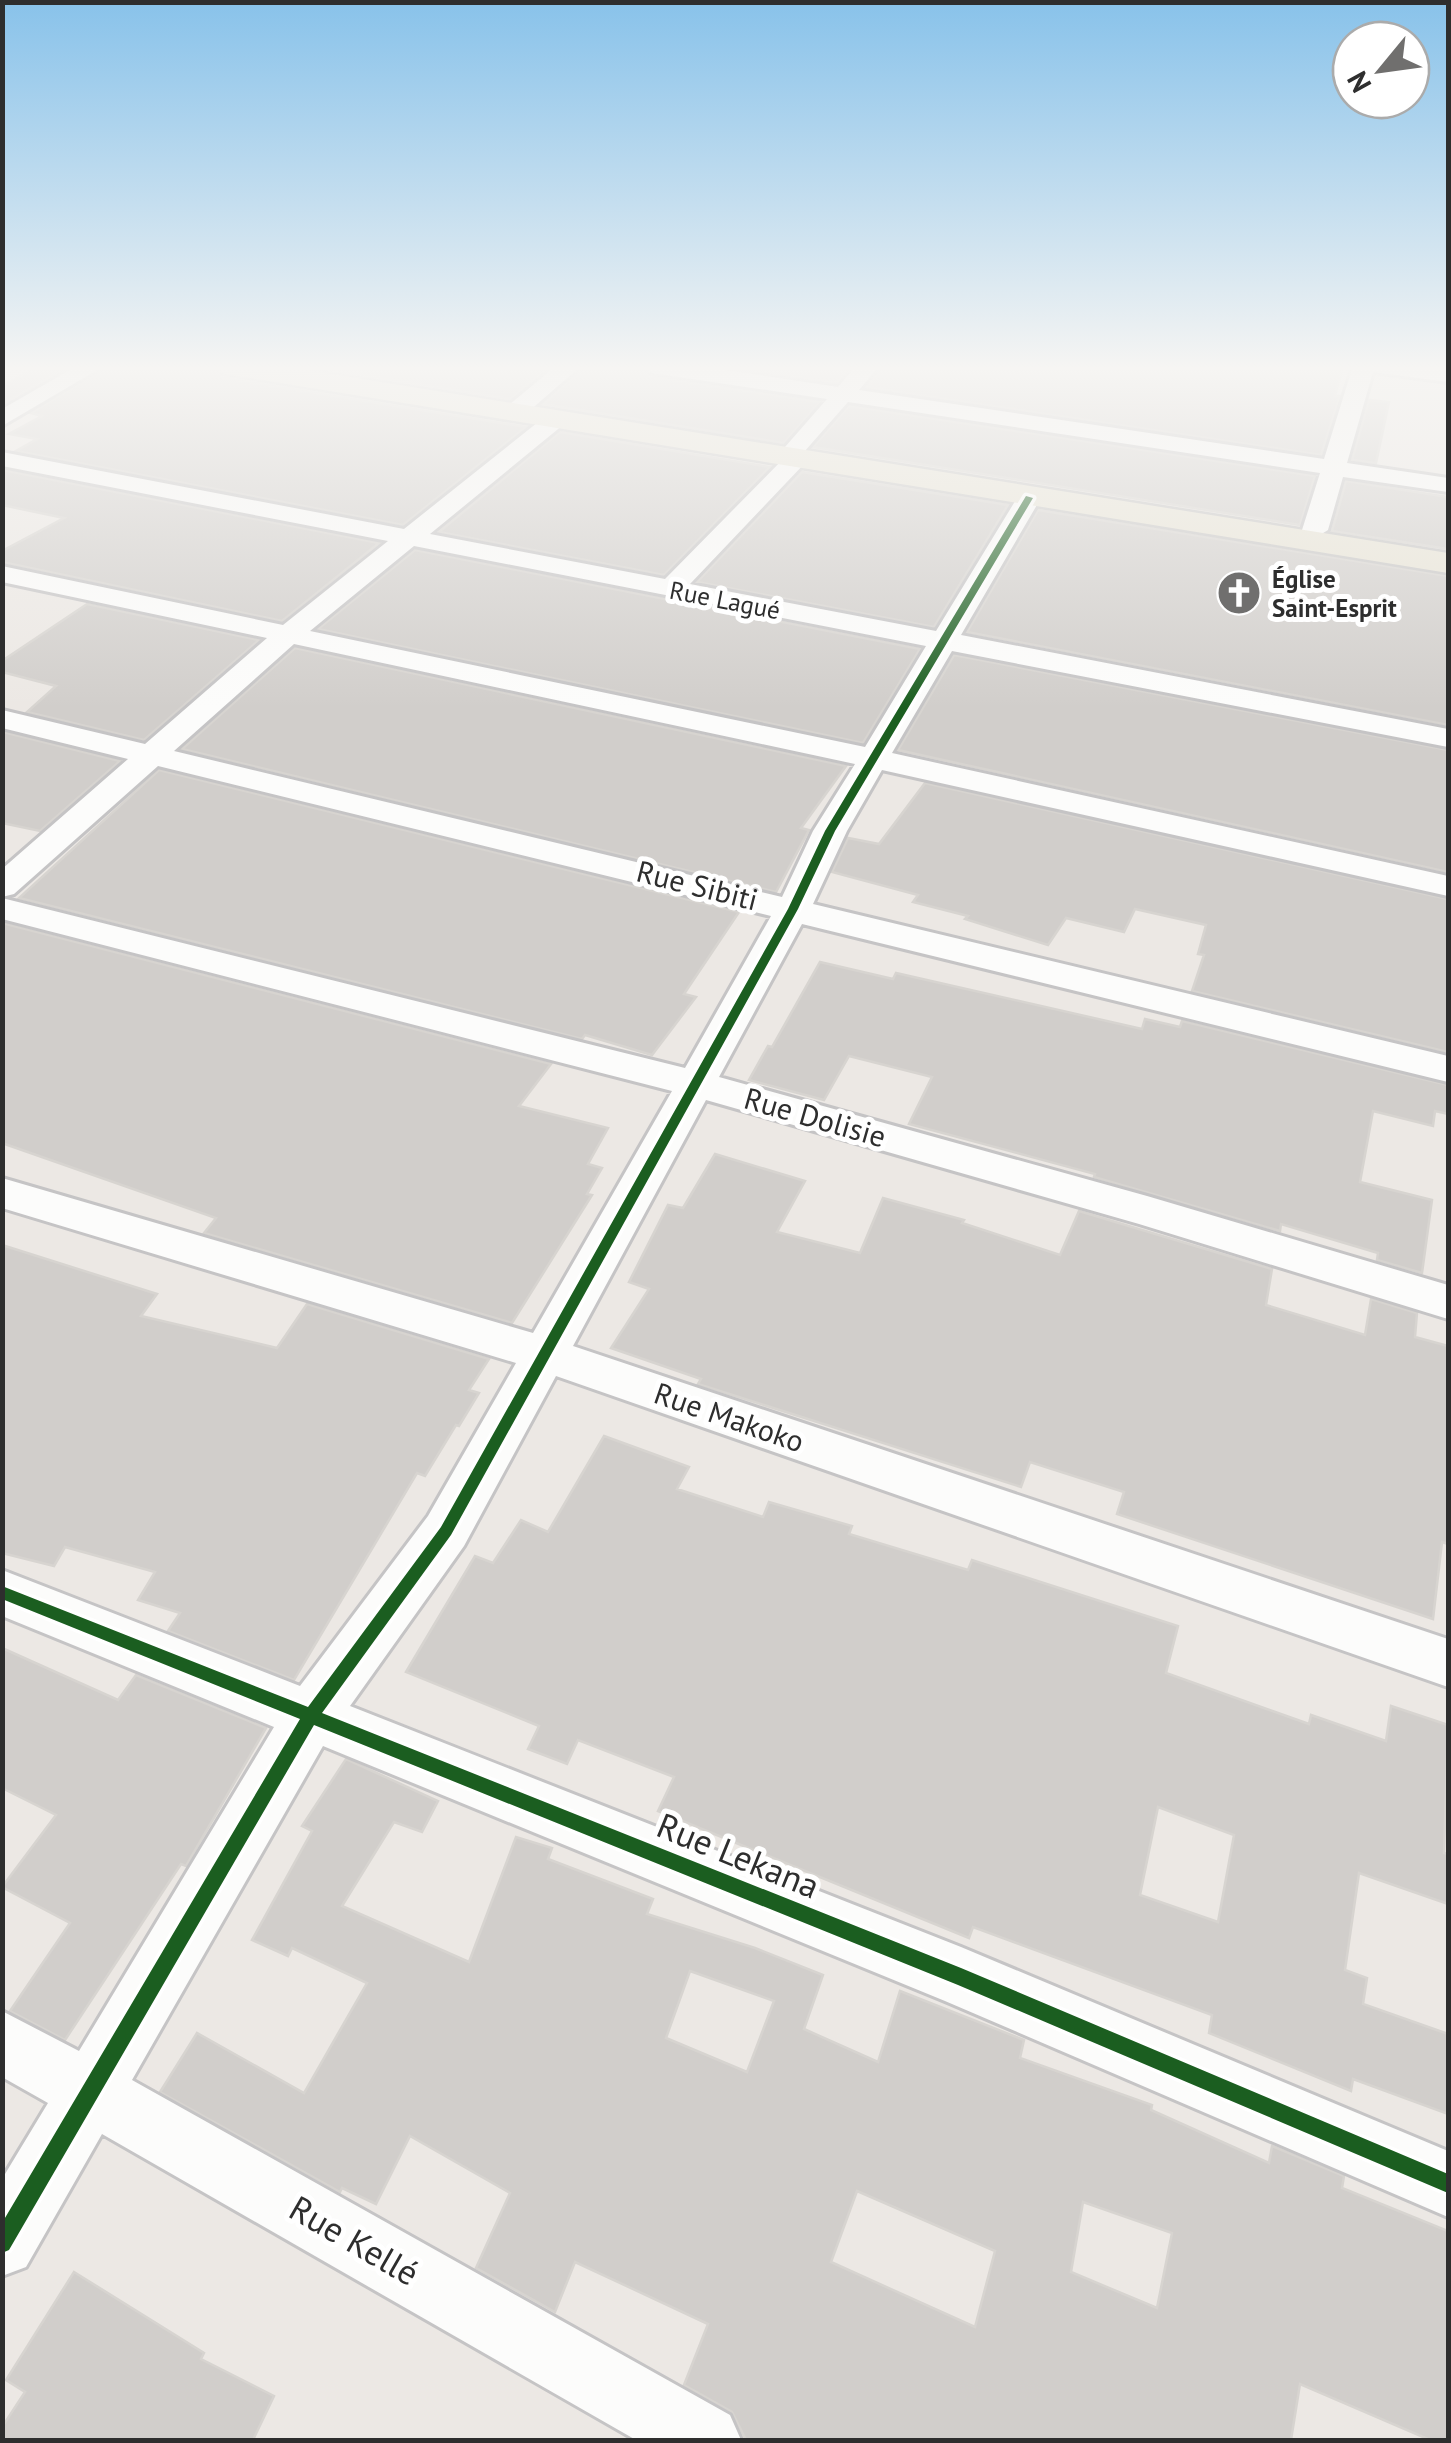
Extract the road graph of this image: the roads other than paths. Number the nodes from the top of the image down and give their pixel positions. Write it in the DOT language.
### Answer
graph roads {
  1 [pos="113,480"];
  2 [pos="479,480"];
  3 [pos="772,480"];
  4 [pos="936,480"];
  5 [pos="978,480"];
  6 [pos="1330,480"];
  7 [pos="1405,480"];
  8 [pos="1448,486"];
  9 [pos="1029,498"];
  10 [pos="1314,530"];
  11 [pos="409,536"];
  12 [pos="1448,550"];
  13 [pos="1448,563"];
  14 [pos="2,574"];
  15 [pos="670,589"];
  16 [pos="290,634"];
  17 [pos="941,640"];
  18 [pos="2,719"];
  19 [pos="1448,738"];
  20 [pos="152,754"];
  21 [pos="872,758"];
  22 [pos="2,886"];
  23 [pos="1448,886"];
  24 [pos="2,908"];
  25 [pos="793,909"];
  26 [pos="1448,1069"];
  27 [pos="694,1083"];
  28 [pos="2,1192"];
  29 [pos="1448,1302"];
  30 [pos="547,1355"];
  31 [pos="2,1592"];
  32 [pos="1448,1663"];
  33 [pos="310,1718"];
  34 [pos="2,2042"];
  35 [pos="90,2091"];
  36 [pos="1448,2184"];
  37 [pos="2,2243"];
  38 [pos="705,2440"];
  1 -- 11 [label="street, Rue Lagué"];
  2 -- 11 [label="street"];
  3 -- 15 [label="street"];
  4 -- 9 [label="main road"];
  5 -- 10 [label="main road"];
  6 -- 10 [label="street"];
  7 -- 8 [label="street"];
  9 -- 13 [label="main road"];
  9 -- 17 [label="street"];
  10 -- 12 [label="main road"];
  11 -- 15 [label="street, Rue Lagué"];
  11 -- 16 [label="street"];
  14 -- 16 [label="street"];
  15 -- 17 [label="street, Rue Lagué"];
  16 -- 20 [label="street"];
  16 -- 21 [label="street"];
  17 -- 19 [label="street, Rue Lagué"];
  17 -- 21 [label="street"];
  18 -- 20 [label="street, Rue Sibiti"];
  20 -- 22 [label="street"];
  20 -- 25 [label="street, Rue Sibiti"];
  21 -- 23 [label="street"];
  21 -- 25 [label="street"];
  24 -- 27 [label="street, Rue Dolisie"];
  25 -- 26 [label="street, Rue Sibiti"];
  25 -- 27 [label="street"];
  27 -- 29 [label="street, Rue Dolisie"];
  27 -- 30 [label="street"];
  28 -- 30 [label="street, Rue Makoko"];
  30 -- 32 [label="street, Rue Makoko"];
  30 -- 33 [label="street"];
  31 -- 33 [label="street, Rue Lekana"];
  33 -- 35 [label="street"];
  33 -- 36 [label="street, Rue Lekana"];
  34 -- 35 [label="street, Rue Kellé"];
  35 -- 37 [label="street"];
  35 -- 38 [label="street, Rue Kellé"];
}
